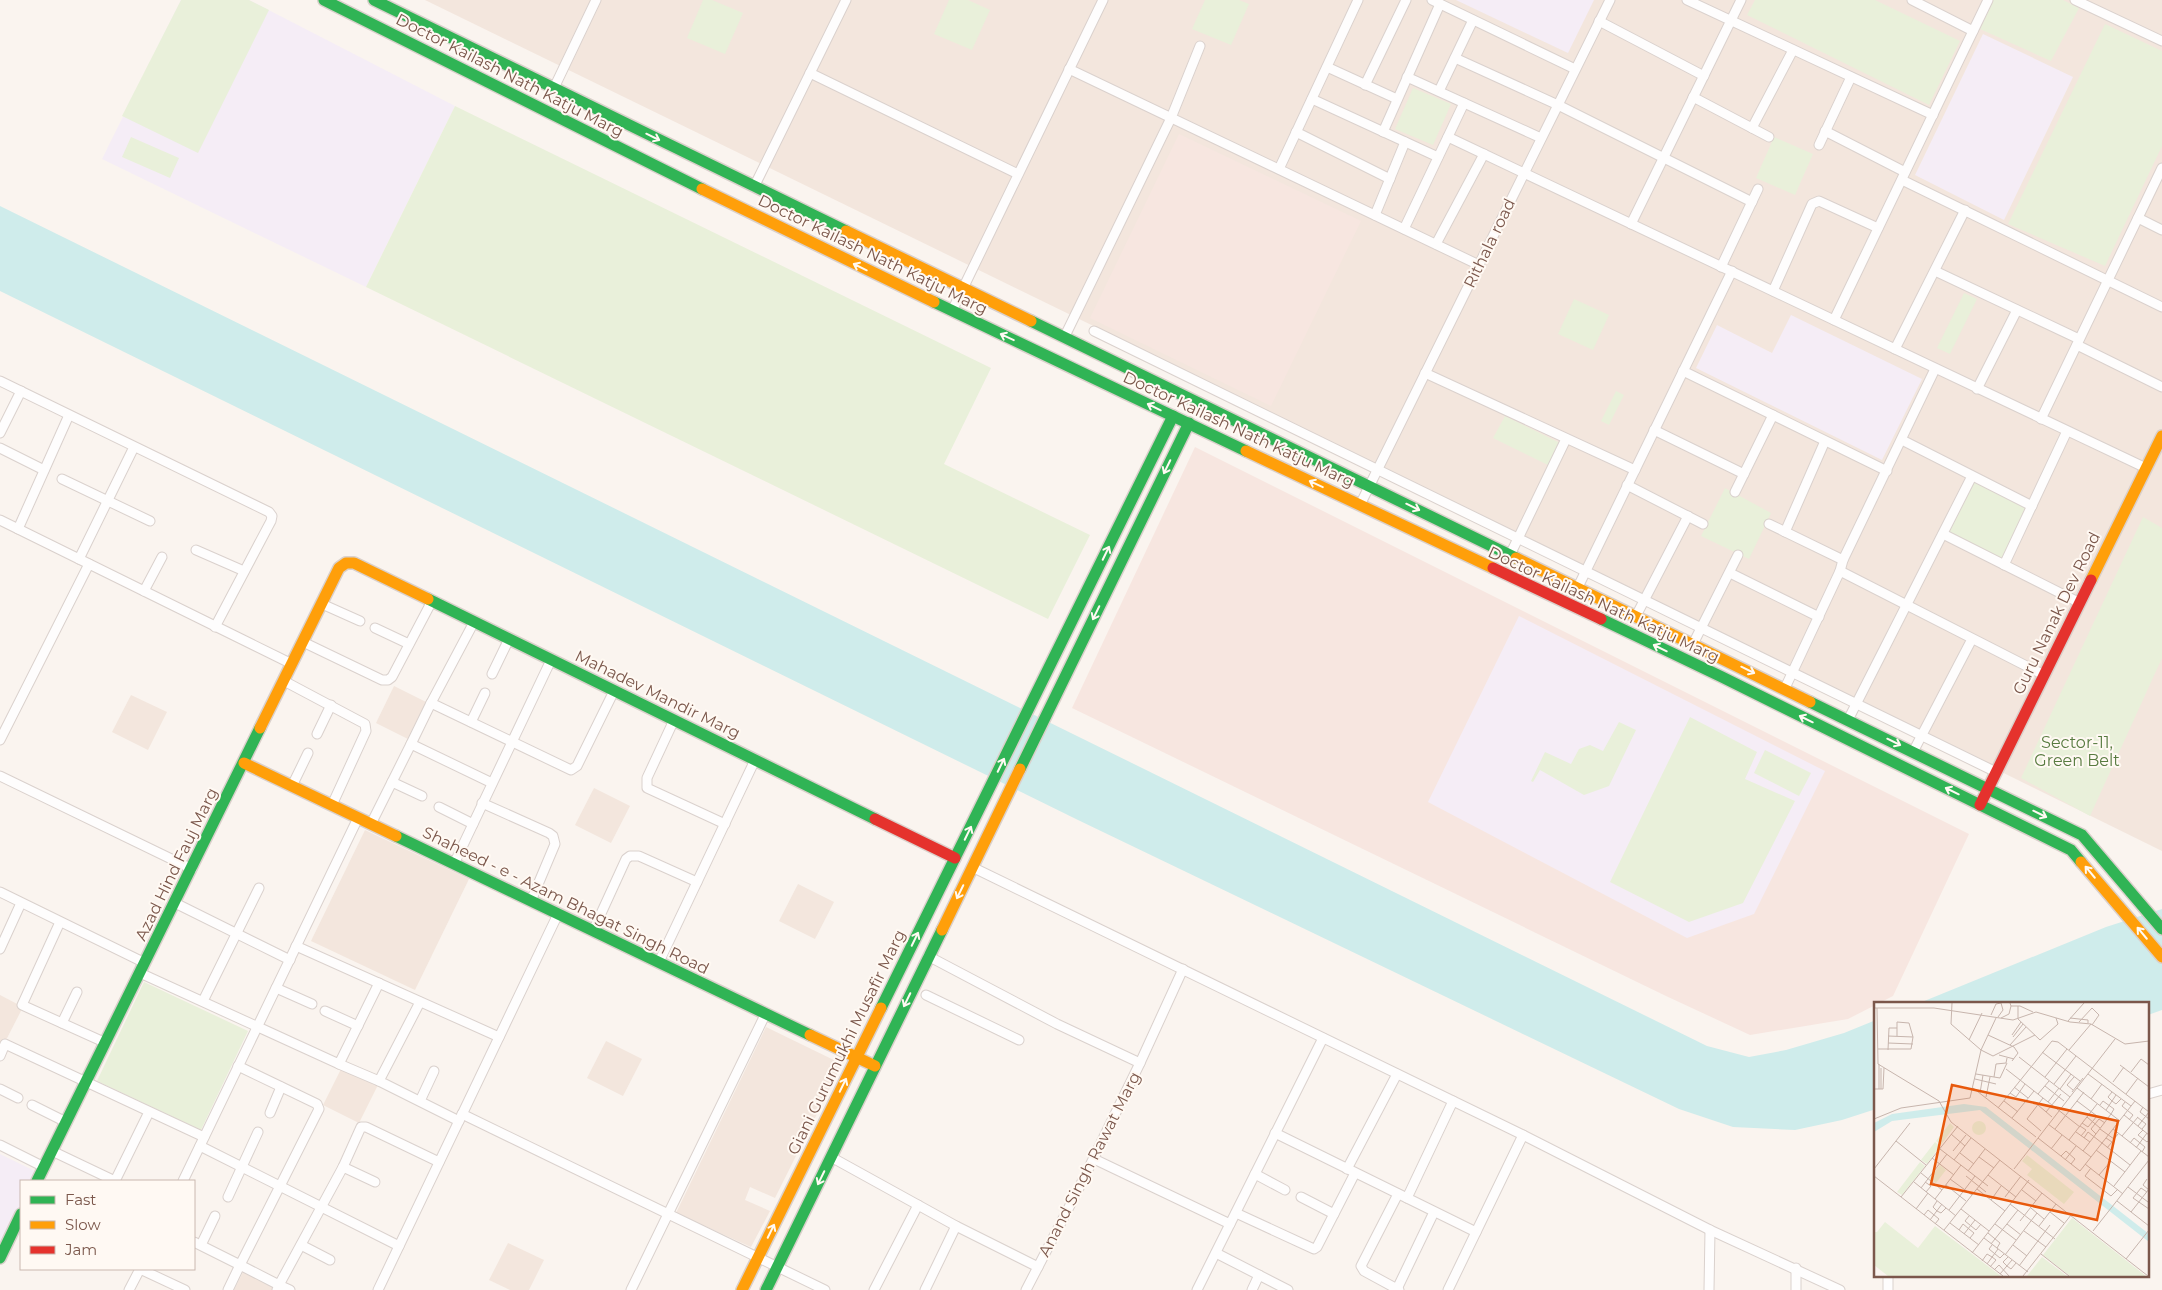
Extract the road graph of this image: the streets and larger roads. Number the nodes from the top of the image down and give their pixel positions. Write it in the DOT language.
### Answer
graph roads {
  1 [pos="324,0"];
  2 [pos="374,0"];
  3 [pos="596,0"];
  4 [pos="846,0"];
  5 [pos="1103,0"];
  6 [pos="1358,0"];
  7 [pos="1406,0"];
  8 [pos="1610,0"];
  9 [pos="1687,0"];
  10 [pos="1741,0"];
  11 [pos="1912,0"];
  12 [pos="1988,0"];
  13 [pos="2075,0"];
  14 [pos="1436,2"];
  15 [pos="1473,20"];
  16 [pos="1599,20"];
  17 [pos="1731,20"];
  18 [pos="1973,31"];
  19 [pos="2162,41"];
  20 [pos="1200,46"];
  21 [pos="1793,50"];
  22 [pos="1455,58"];
  23 [pos="1327,67"];
  24 [pos="1069,69"];
  25 [pos="1575,69"];
  26 [pos="810,73"];
  27 [pos="1704,76"];
  28 [pos="1408,77"];
  29 [pos="1851,77"];
  30 [pos="1365,85"];
  31 [pos="554,88"];
  32 [pos="1439,92"];
  33 [pos="1693,98"];
  34 [pos="1312,99"];
  35 [pos="1397,99"];
  36 [pos="1464,103"];
  37 [pos="1558,105"];
  38 [pos="1933,115"];
  39 [pos="1171,118"];
  40 [pos="599,124"];
  41 [pos="1752,128"];
  42 [pos="1825,131"];
  43 [pos="1296,132"];
  44 [pos="1383,132"];
  45 [pos="1448,136"];
  46 [pos="1769,137"];
  47 [pos="1541,138"];
  48 [pos="1405,142"];
  49 [pos="1819,145"];
  50 [pos="1484,154"];
  51 [pos="1438,157"];
  52 [pos="1664,157"];
  53 [pos="2162,168"];
  54 [pos="1279,169"];
  55 [pos="1524,173"];
  56 [pos="1018,174"];
  57 [pos="1904,176"];
  58 [pos="1390,179"];
  59 [pos="754,187"];
  60 [pos="1758,189"];
  61 [pos="1752,202"];
  62 [pos="1965,210"];
  63 [pos="1375,215"];
  64 [pos="2138,218"];
  65 [pos="1631,224"];
  66 [pos="1878,228"];
  67 [pos="1404,229"];
  68 [pos="2162,230"];
  69 [pos="1436,244"];
  70 [pos="1479,265"];
  71 [pos="1721,267"];
  72 [pos="1732,271"];
  73 [pos="1935,271"];
  74 [pos="2108,280"];
  75 [pos="963,289"];
  76 [pos="1773,291"];
  77 [pos="2162,307"];
  78 [pos="952,310"];
  79 [pos="2017,310"];
  80 [pos="1834,320"];
  81 [pos="1094,331"];
  82 [pos="1064,338"];
  83 [pos="2078,342"];
  84 [pos="1895,349"];
  85 [pos="1936,368"];
  86 [pos="1683,371"];
  87 [pos="1425,373"];
  88 [pos="0,381"];
  89 [pos="2162,387"];
  90 [pos="1978,388"];
  91 [pos="20,391"];
  92 [pos="69,415"];
  93 [pos="1773,415"];
  94 [pos="1173,416"];
  95 [pos="2041,419"];
  96 [pos="1189,423"];
  97 [pos="1654,430"];
  98 [pos="2067,431"];
  99 [pos="0,433"];
  100 [pos="2162,436"];
  101 [pos="1566,439"];
  102 [pos="1902,440"];
  103 [pos="1825,441"];
  104 [pos="134,447"];
  105 [pos="0,448"];
  106 [pos="2146,468"];
  107 [pos="44,470"];
  108 [pos="1378,470"];
  109 [pos="1635,470"];
  110 [pos="1887,471"];
  111 [pos="1744,474"];
  112 [pos="1972,476"];
  113 [pos="62,479"];
  114 [pos="1627,485"];
  115 [pos="1369,486"];
  116 [pos="1735,492"];
  117 [pos="108,501"];
  118 [pos="1360,505"];
  119 [pos="2032,506"];
  120 [pos="1688,516"];
  121 [pos="0,520"];
  122 [pos="150,521"];
  123 [pos="1703,524"];
  124 [pos="1768,524"];
  125 [pos="18,529"];
  126 [pos="1785,532"];
  127 [pos="1943,534"];
  128 [pos="1518,540"];
  129 [pos="196,550"];
  130 [pos="1510,555"];
  131 [pos="1738,555"];
  132 [pos="162,557"];
  133 [pos="79,559"];
  134 [pos="1843,560"];
  135 [pos="346,563"];
  136 [pos="89,564"];
  137 [pos="2004,565"];
  138 [pos="244,571"];
  139 [pos="1585,571"];
  140 [pos="1840,571"];
  141 [pos="1730,573"];
  142 [pos="1578,587"];
  143 [pos="144,591"];
  144 [pos="1644,600"];
  145 [pos="432,601"];
  146 [pos="2080,603"];
  147 [pos="322,604"];
  148 [pos="1907,605"];
  149 [pos="1636,616"];
  150 [pos="1818,617"];
  151 [pos="360,621"];
  152 [pos="474,622"];
  153 [pos="215,626"];
  154 [pos="375,628"];
  155 [pos="1701,629"];
  156 [pos="509,639"];
  157 [pos="1972,639"];
  158 [pos="303,642"];
  159 [pos="409,644"];
  160 [pos="1694,644"];
  161 [pos="551,660"];
  162 [pos="292,664"];
  163 [pos="1792,673"];
  164 [pos="492,674"];
  165 [pos="2044,675"];
  166 [pos="284,681"];
  167 [pos="1785,688"];
  168 [pos="614,691"];
  169 [pos="485,693"];
  170 [pos="431,703"];
  171 [pos="1856,704"];
  172 [pos="331,705"];
  173 [pos="674,720"];
  174 [pos="1848,720"];
  175 [pos="471,722"];
  176 [pos="317,734"];
  177 [pos="1922,737"];
  178 [pos="0,740"];
  179 [pos="511,743"];
  180 [pos="411,744"];
  181 [pos="1913,752"];
  182 [pos="308,753"];
  183 [pos="755,760"];
  184 [pos="244,763"];
  185 [pos="1996,772"];
  186 [pos="0,776"];
  187 [pos="392,782"];
  188 [pos="492,783"];
  189 [pos="292,786"];
  190 [pos="1988,789"];
  191 [pos="422,796"];
  192 [pos="482,803"];
  193 [pos="1980,805"];
  194 [pos="332,806"];
  195 [pos="439,807"];
  196 [pos="358,818"];
  197 [pos="371,824"];
  198 [pos="473,824"];
  199 [pos="725,824"];
  200 [pos="955,858"];
  201 [pos="454,864"];
  202 [pos="972,867"];
  203 [pos="192,869"];
  204 [pos="697,882"];
  205 [pos="259,888"];
  206 [pos="0,892"];
  207 [pos="531,901"];
  208 [pos="21,903"];
  209 [pos="175,903"];
  210 [pos="558,914"];
  211 [pos="60,922"];
  212 [pos="2162,929"];
  213 [pos="593,931"];
  214 [pos="236,934"];
  215 [pos="296,946"];
  216 [pos="0,949"];
  217 [pos="928,956"];
  218 [pos="2162,957"];
  219 [pos="290,960"];
  220 [pos="659,962"];
  221 [pos="143,968"];
  222 [pos="1183,969"];
  223 [pos="379,983"];
  224 [pos="276,988"];
  225 [pos="77,992"];
  226 [pos="926,995"];
  227 [pos="203,1001"];
  228 [pos="420,1002"];
  229 [pos="312,1004"];
  230 [pos="325,1011"];
  231 [pos="766,1014"];
  232 [pos="62,1023"];
  233 [pos="358,1026"];
  234 [pos="257,1027"];
  235 [pos="499,1037"];
  236 [pos="1323,1038"];
  237 [pos="1019,1040"];
  238 [pos="106,1042"];
  239 [pos="0,1056"];
  240 [pos="856,1057"];
  241 [pos="1140,1063"];
  242 [pos="339,1064"];
  243 [pos="238,1066"];
  244 [pos="875,1066"];
  245 [pos="434,1071"];
  246 [pos="1397,1074"];
  247 [pos="379,1081"];
  248 [pos="86,1083"];
  249 [pos="281,1086"];
  250 [pos="0,1089"];
  251 [pos="18,1098"];
  252 [pos="420,1101"];
  253 [pos="1453,1101"];
  254 [pos="32,1105"];
  255 [pos="149,1112"];
  256 [pos="270,1113"];
  257 [pos="460,1118"];
  258 [pos="66,1122"];
  259 [pos="258,1132"];
  260 [pos="1275,1133"];
  261 [pos="1523,1135"];
  262 [pos="202,1142"];
  263 [pos="0,1145"];
  264 [pos="52,1151"];
  265 [pos="831,1158"];
  266 [pos="1094,1159"];
  267 [pos="439,1162"];
  268 [pos="241,1167"];
  269 [pos="342,1167"];
  270 [pos="44,1168"];
  271 [pos="1351,1171"];
  272 [pos="1255,1174"];
  273 [pos="38,1180"];
  274 [pos="113,1180"];
  275 [pos="115,1180"];
  276 [pos="183,1180"];
  277 [pos="375,1182"];
  278 [pos="279,1186"];
  279 [pos="1285,1190"];
  280 [pos="1301,1196"];
  281 [pos="1402,1196"];
  282 [pos="228,1197"];
  283 [pos="918,1205"];
  284 [pos="322,1207"];
  285 [pos="1434,1212"];
  286 [pos="1236,1213"];
  287 [pos="668,1214"];
  288 [pos="1334,1214"];
  289 [pos="20,1216"];
  290 [pos="215,1216"];
  291 [pos="1230,1224"];
  292 [pos="956,1226"];
  293 [pos="1710,1230"];
  294 [pos="1476,1232"];
  295 [pos="198,1243"];
  296 [pos="301,1245"];
  297 [pos="399,1246"];
  298 [pos="1216,1253"];
  299 [pos="758,1257"];
  300 [pos="0,1258"];
  301 [pos="330,1260"];
  302 [pos="240,1265"];
  303 [pos="777,1267"];
  304 [pos="1038,1267"];
  305 [pos="1796,1268"];
  306 [pos="139,1270"];
  307 [pos="142,1270"];
  308 [pos="1259,1275"];
  309 [pos="278,1288"];
  310 [pos="1398,1289"];
  311 [pos="129,1290"];
  312 [pos="185,1290"];
  313 [pos="228,1290"];
  314 [pos="290,1290"];
  315 [pos="378,1290"];
  316 [pos="630,1290"];
  317 [pos="742,1290"];
  318 [pos="766,1290"];
  319 [pos="826,1290"];
  320 [pos="874,1290"];
  321 [pos="925,1290"];
  322 [pos="1026,1290"];
  323 [pos="1197,1290"];
  324 [pos="1252,1290"];
  325 [pos="1288,1290"];
  326 [pos="1448,1290"];
  327 [pos="1709,1290"];
  328 [pos="1796,1290"];
  329 [pos="1840,1290"];
  1 -- 40 [label="street, Doctor Kailash Nath Katju Marg"];
  2 -- 31 [label="street, Doctor Kailash Nath Katju Marg"];
  3 -- 31 [label="street"];
  4 -- 26 [label="street"];
  5 -- 24 [label="street"];
  6 -- 23 [label="street"];
  7 -- 30 [label="street"];
  8 -- 16 [label="street, Rithala road"];
  9 -- 17 [label="street"];
  10 -- 17 [label="street"];
  11 -- 18 [label="street"];
  12 -- 18 [label="street"];
  13 -- 19 [label="street"];
  14 -- 15 [label="street"];
  14 -- 28 [label="street"];
  15 -- 22 [label="street"];
  15 -- 25 [label="street"];
  16 -- 25 [label="street, Rithala road"];
  16 -- 27 [label="street"];
  17 -- 21 [label="street"];
  17 -- 27 [label="street"];
  18 -- 38 [label="street"];
  20 -- 39 [label="street"];
  21 -- 29 [label="street"];
  21 -- 41 [label="street"];
  22 -- 32 [label="street"];
  22 -- 37 [label="street"];
  23 -- 30 [label="street"];
  23 -- 34 [label="street"];
  24 -- 39 [label="street"];
  24 -- 56 [label="street"];
  25 -- 37 [label="street, Rithala road"];
  26 -- 56 [label="street"];
  26 -- 59 [label="street"];
  27 -- 33 [label="street"];
  28 -- 32 [label="street"];
  28 -- 35 [label="street"];
  29 -- 38 [label="street"];
  29 -- 42 [label="street"];
  30 -- 35 [label="street"];
  31 -- 40 [label="street, Doctor Kailash Nath Katju Marg"];
  32 -- 36 [label="street"];
  33 -- 41 [label="street"];
  33 -- 52 [label="street"];
  34 -- 43 [label="street"];
  34 -- 44 [label="street"];
  35 -- 44 [label="street"];
  36 -- 45 [label="street"];
  36 -- 47 [label="street"];
  37 -- 47 [label="street, Rithala road"];
  37 -- 52 [label="street"];
  38 -- 57 [label="street"];
  39 -- 54 [label="street"];
  39 -- 82 [label="street"];
  40 -- 59 [label="street, Doctor Kailash Nath Katju Marg, one-way"];
  78 -- 40 [label="street, Doctor Kailash Nath Katju Marg, one-way"];
  41 -- 46 [label="street"];
  42 -- 49 [label="street"];
  42 -- 57 [label="street"];
  43 -- 54 [label="street"];
  43 -- 58 [label="street"];
  44 -- 48 [label="street"];
  45 -- 50 [label="street"];
  45 -- 51 [label="street"];
  47 -- 55 [label="street, Rithala road"];
  48 -- 51 [label="street"];
  48 -- 58 [label="street"];
  50 -- 55 [label="street"];
  50 -- 69 [label="street"];
  51 -- 67 [label="street"];
  52 -- 61 [label="street"];
  52 -- 65 [label="street"];
  53 -- 64 [label="street"];
  54 -- 63 [label="street"];
  55 -- 65 [label="street"];
  55 -- 70 [label="street, Rithala road"];
  56 -- 75 [label="street"];
  57 -- 62 [label="street"];
  57 -- 66 [label="street"];
  58 -- 63 [label="street"];
  59 -- 75 [label="street, Doctor Kailash Nath Katju Marg"];
  60 -- 61 [label="street"];
  61 -- 71 [label="street"];
  62 -- 73 [label="street"];
  62 -- 74 [label="street"];
  63 -- 67 [label="street"];
  64 -- 68 [label="street"];
  64 -- 74 [label="street"];
  65 -- 71 [label="street"];
  66 -- 76 [label="street"];
  66 -- 80 [label="street"];
  67 -- 69 [label="street"];
  69 -- 70 [label="street"];
  70 -- 87 [label="street, Rithala road"];
  71 -- 72 [label="street"];
  72 -- 76 [label="street"];
  72 -- 86 [label="street"];
  73 -- 79 [label="street"];
  73 -- 84 [label="street"];
  74 -- 77 [label="street"];
  74 -- 83 [label="street"];
  75 -- 78 [label="street"];
  75 -- 82 [label="street, Doctor Kailash Nath Katju Marg"];
  76 -- 80 [label="street"];
  94 -- 78 [label="street, Doctor Kailash Nath Katju Marg, one-way"];
  79 -- 83 [label="street"];
  79 -- 90 [label="street"];
  80 -- 84 [label="street"];
  81 -- 108 [label="street"];
  82 -- 115 [label="street, Doctor Kailash Nath Katju Marg"];
  83 -- 89 [label="street"];
  83 -- 95 [label="street"];
  84 -- 85 [label="street"];
  85 -- 90 [label="street"];
  85 -- 102 [label="street"];
  86 -- 93 [label="street"];
  86 -- 97 [label="street"];
  87 -- 101 [label="street"];
  87 -- 108 [label="street, Rithala road"];
  88 -- 91 [label="street"];
  90 -- 95 [label="street"];
  91 -- 92 [label="street"];
  91 -- 99 [label="street"];
  92 -- 104 [label="street"];
  92 -- 107 [label="street"];
  93 -- 103 [label="street"];
  93 -- 111 [label="street"];
  94 -- 96 [label="street, Doctor Kailash Nath Katju Marg"];
  200 -- 94 [label="street, Giani Gurumukhi Musafir Marg, one-way"];
  95 -- 98 [label="street"];
  118 -- 96 [label="street, Doctor Kailash Nath Katju Marg, one-way"];
  96 -- 202 [label="street, one-way"];
  97 -- 109 [label="street"];
  97 -- 111 [label="street"];
  98 -- 106 [label="street"];
  98 -- 119 [label="street"];
  100 -- 106 [label="street, Guru Nanak Dev Road"];
  101 -- 109 [label="street"];
  101 -- 128 [label="street"];
  102 -- 110 [label="street"];
  102 -- 112 [label="street"];
  103 -- 110 [label="street"];
  103 -- 126 [label="street"];
  104 -- 117 [label="street"];
  104 -- 138 [label="street"];
  105 -- 107 [label="street"];
  106 -- 146 [label="street, Guru Nanak Dev Road"];
  107 -- 125 [label="street"];
  108 -- 115 [label="street, Rithala road"];
  108 -- 128 [label="street"];
  109 -- 114 [label="street"];
  110 -- 134 [label="street"];
  111 -- 116 [label="street"];
  112 -- 119 [label="street"];
  112 -- 127 [label="street"];
  113 -- 117 [label="street"];
  114 -- 120 [label="street"];
  114 -- 139 [label="street"];
  115 -- 118 [label="street, Rithala road"];
  115 -- 130 [label="street, Doctor Kailash Nath Katju Marg, one-way"];
  117 -- 122 [label="street"];
  117 -- 133 [label="street"];
  193 -- 118 [label="street, Doctor Kailash Nath Katju Marg, one-way"];
  119 -- 137 [label="street"];
  120 -- 123 [label="street"];
  120 -- 144 [label="street"];
  121 -- 125 [label="street"];
  124 -- 126 [label="street"];
  125 -- 133 [label="street"];
  126 -- 134 [label="street"];
  127 -- 137 [label="street"];
  127 -- 148 [label="street"];
  128 -- 130 [label="street"];
  128 -- 139 [label="street"];
  129 -- 138 [label="street"];
  130 -- 142 [label="street, Doctor Kailash Nath Katju Marg"];
  131 -- 141 [label="street"];
  132 -- 143 [label="street"];
  133 -- 136 [label="street"];
  134 -- 140 [label="street"];
  135 -- 145 [label="street, Mahadev Mandir Marg"];
  135 -- 147 [label="street, Azad Hind Fauj Marg"];
  136 -- 143 [label="street"];
  136 -- 178 [label="street"];
  137 -- 146 [label="street"];
  138 -- 153 [label="street"];
  139 -- 142 [label="street"];
  139 -- 144 [label="street"];
  140 -- 148 [label="street"];
  140 -- 150 [label="street"];
  141 -- 150 [label="street"];
  141 -- 155 [label="street"];
  142 -- 149 [label="street, Doctor Kailash Nath Katju Marg"];
  143 -- 153 [label="street"];
  144 -- 149 [label="street"];
  144 -- 155 [label="street"];
  145 -- 152 [label="street, Mahadev Mandir Marg"];
  145 -- 159 [label="street"];
  146 -- 165 [label="street, Guru Nanak Dev Road"];
  147 -- 151 [label="street"];
  147 -- 158 [label="street, Azad Hind Fauj Marg"];
  148 -- 157 [label="street"];
  148 -- 171 [label="street"];
  149 -- 160 [label="street, Doctor Kailash Nath Katju Marg"];
  150 -- 163 [label="street"];
  152 -- 156 [label="street, Mahadev Mandir Marg"];
  152 -- 170 [label="street"];
  153 -- 162 [label="street"];
  154 -- 159 [label="street"];
  155 -- 160 [label="street"];
  155 -- 163 [label="street"];
  156 -- 161 [label="street, Mahadev Mandir Marg"];
  156 -- 164 [label="street"];
  157 -- 165 [label="street"];
  157 -- 177 [label="street"];
  158 -- 159 [label="street"];
  158 -- 162 [label="street, Azad Hind Fauj Marg"];
  160 -- 167 [label="street, Doctor Kailash Nath Katju Marg, one-way"];
  161 -- 168 [label="street, Mahadev Mandir Marg"];
  161 -- 179 [label="street"];
  162 -- 166 [label="street, Azad Hind Fauj Marg"];
  163 -- 167 [label="street"];
  163 -- 171 [label="street"];
  165 -- 185 [label="street, Guru Nanak Dev Road"];
  166 -- 172 [label="street"];
  166 -- 184 [label="street, Azad Hind Fauj Marg"];
  167 -- 174 [label="street, Doctor Kailash Nath Katju Marg"];
  168 -- 173 [label="street, Mahadev Mandir Marg"];
  168 -- 179 [label="street"];
  169 -- 175 [label="street"];
  170 -- 175 [label="street"];
  170 -- 180 [label="street"];
  171 -- 174 [label="street"];
  171 -- 177 [label="street"];
  172 -- 176 [label="street"];
  172 -- 194 [label="street"];
  173 -- 183 [label="street, Mahadev Mandir Marg"];
  173 -- 199 [label="street"];
  174 -- 181 [label="street, Doctor Kailash Nath Katju Marg, one-way"];
  175 -- 179 [label="street"];
  177 -- 181 [label="street"];
  177 -- 185 [label="street"];
  179 -- 188 [label="street"];
  180 -- 187 [label="street"];
  180 -- 188 [label="street"];
  181 -- 190 [label="street, Doctor Kailash Nath Katju Marg"];
  182 -- 189 [label="street"];
  183 -- 199 [label="street"];
  183 -- 200 [label="street, Mahadev Mandir Marg"];
  184 -- 189 [label="street, Shaheed - e - Azam Bhagat Singh Road"];
  184 -- 203 [label="street, Azad Hind Fauj Marg"];
  185 -- 190 [label="street, Guru Nanak Dev Road"];
  186 -- 203 [label="street"];
  187 -- 191 [label="street"];
  187 -- 197 [label="street"];
  188 -- 192 [label="street"];
  189 -- 194 [label="street, Shaheed - e - Azam Bhagat Singh Road"];
  190 -- 193 [label="street, Guru Nanak Dev Road"];
  190 -- 212 [label="street, Doctor Kailash Nath Katju Marg, one-way"];
  192 -- 198 [label="street"];
  192 -- 207 [label="street"];
  218 -- 193 [label="street, Doctor Kailash Nath Katju Marg, one-way"];
  194 -- 196 [label="street, Shaheed - e - Azam Bhagat Singh Road"];
  195 -- 198 [label="street"];
  196 -- 197 [label="street, Shaheed - e - Azam Bhagat Singh Road"];
  196 -- 215 [label="street"];
  197 -- 201 [label="street, Shaheed - e - Azam Bhagat Singh Road"];
  198 -- 201 [label="street"];
  199 -- 204 [label="street"];
  240 -- 200 [label="street, Giani Gurumukhi Musafir Marg, one-way"];
  201 -- 207 [label="street, Shaheed - e - Azam Bhagat Singh Road"];
  202 -- 217 [label="street, one-way"];
  202 -- 222 [label="street"];
  203 -- 209 [label="street, Azad Hind Fauj Marg"];
  204 -- 213 [label="street"];
  204 -- 220 [label="street"];
  205 -- 214 [label="street"];
  206 -- 208 [label="street"];
  207 -- 210 [label="street, Shaheed - e - Azam Bhagat Singh Road"];
  208 -- 211 [label="street"];
  208 -- 216 [label="street"];
  209 -- 214 [label="street"];
  209 -- 221 [label="street, Azad Hind Fauj Marg"];
  210 -- 213 [label="street, Shaheed - e - Azam Bhagat Singh Road"];
  210 -- 235 [label="street"];
  211 -- 221 [label="street"];
  211 -- 232 [label="street"];
  213 -- 220 [label="street, Shaheed - e - Azam Bhagat Singh Road"];
  214 -- 219 [label="street"];
  214 -- 227 [label="street"];
  215 -- 219 [label="street"];
  215 -- 223 [label="street"];
  217 -- 241 [label="street, Anand Singh Rawat Marg"];
  217 -- 244 [label="street, one-way"];
  219 -- 224 [label="street"];
  220 -- 231 [label="street, Shaheed - e - Azam Bhagat Singh Road"];
  221 -- 227 [label="street"];
  221 -- 238 [label="street, Azad Hind Fauj Marg"];
  222 -- 236 [label="street"];
  222 -- 241 [label="street"];
  223 -- 228 [label="street"];
  223 -- 233 [label="street"];
  224 -- 229 [label="street"];
  224 -- 234 [label="street"];
  225 -- 232 [label="street"];
  226 -- 237 [label="street"];
  227 -- 234 [label="street"];
  228 -- 235 [label="street"];
  228 -- 247 [label="street"];
  230 -- 233 [label="street"];
  231 -- 240 [label="street, Shaheed - e - Azam Bhagat Singh Road"];
  231 -- 287 [label="street"];
  232 -- 238 [label="street"];
  233 -- 242 [label="street"];
  234 -- 242 [label="street"];
  234 -- 243 [label="street"];
  235 -- 257 [label="street"];
  236 -- 246 [label="street"];
  236 -- 260 [label="street"];
  238 -- 248 [label="street, Azad Hind Fauj Marg"];
  239 -- 248 [label="street"];
  240 -- 244 [label="street, Shaheed - e - Azam Bhagat Singh Road"];
  299 -- 240 [label="street, Giani Gurumukhi Musafir Marg, one-way"];
  241 -- 266 [label="street, Anand Singh Rawat Marg"];
  242 -- 247 [label="street"];
  243 -- 249 [label="street"];
  243 -- 262 [label="street"];
  244 -- 265 [label="street"];
  245 -- 252 [label="street"];
  246 -- 253 [label="street"];
  246 -- 271 [label="street"];
  247 -- 252 [label="street"];
  248 -- 255 [label="street"];
  248 -- 258 [label="street, Azad Hind Fauj Marg"];
  249 -- 256 [label="street"];
  249 -- 278 [label="street"];
  250 -- 251 [label="street"];
  252 -- 257 [label="street"];
  253 -- 261 [label="street"];
  253 -- 281 [label="street"];
  254 -- 258 [label="street"];
  255 -- 262 [label="street"];
  255 -- 275 [label="street"];
  257 -- 267 [label="street"];
  257 -- 287 [label="street"];
  258 -- 264 [label="street, Azad Hind Fauj Marg"];
  259 -- 268 [label="street"];
  260 -- 271 [label="street"];
  260 -- 272 [label="street"];
  261 -- 293 [label="street"];
  261 -- 294 [label="street"];
  262 -- 268 [label="street"];
  262 -- 276 [label="street"];
  263 -- 270 [label="street"];
  264 -- 270 [label="street, Azad Hind Fauj Marg"];
  264 -- 274 [label="street"];
  265 -- 283 [label="street"];
  265 -- 303 [label="street, one-way"];
  266 -- 291 [label="street"];
  266 -- 304 [label="street, Anand Singh Rawat Marg"];
  267 -- 269 [label="street"];
  267 -- 297 [label="street"];
  268 -- 278 [label="street"];
  268 -- 282 [label="street"];
  269 -- 277 [label="street"];
  269 -- 284 [label="street"];
  270 -- 273 [label="street, Azad Hind Fauj Marg"];
  271 -- 281 [label="street"];
  271 -- 288 [label="street"];
  272 -- 279 [label="street"];
  272 -- 286 [label="street"];
  278 -- 284 [label="street"];
  278 -- 302 [label="street"];
  280 -- 288 [label="street"];
  281 -- 285 [label="street"];
  281 -- 310 [label="street"];
  283 -- 292 [label="street"];
  283 -- 320 [label="street"];
  284 -- 296 [label="street"];
  284 -- 297 [label="street"];
  285 -- 294 [label="street"];
  285 -- 310 [label="street"];
  286 -- 288 [label="street"];
  286 -- 291 [label="street"];
  287 -- 299 [label="street"];
  287 -- 316 [label="street"];
  289 -- 300 [label="street"];
  290 -- 295 [label="street"];
  291 -- 298 [label="street"];
  292 -- 304 [label="street"];
  292 -- 321 [label="street"];
  293 -- 305 [label="street"];
  293 -- 327 [label="street"];
  294 -- 326 [label="street"];
  295 -- 302 [label="street"];
  296 -- 301 [label="street"];
  296 -- 309 [label="street"];
  297 -- 315 [label="street"];
  298 -- 308 [label="street"];
  298 -- 323 [label="street"];
  299 -- 303 [label="street"];
  299 -- 317 [label="street, Giani Gurumukhi Musafir Marg"];
  302 -- 309 [label="street"];
  302 -- 313 [label="street"];
  303 -- 318 [label="street"];
  303 -- 319 [label="street"];
  304 -- 322 [label="street, Anand Singh Rawat Marg"];
  305 -- 328 [label="street"];
  305 -- 329 [label="street"];
  306 -- 311 [label="street"];
  307 -- 312 [label="street"];
  308 -- 324 [label="street"];
  308 -- 325 [label="street"];
  309 -- 314 [label="street"];
}
